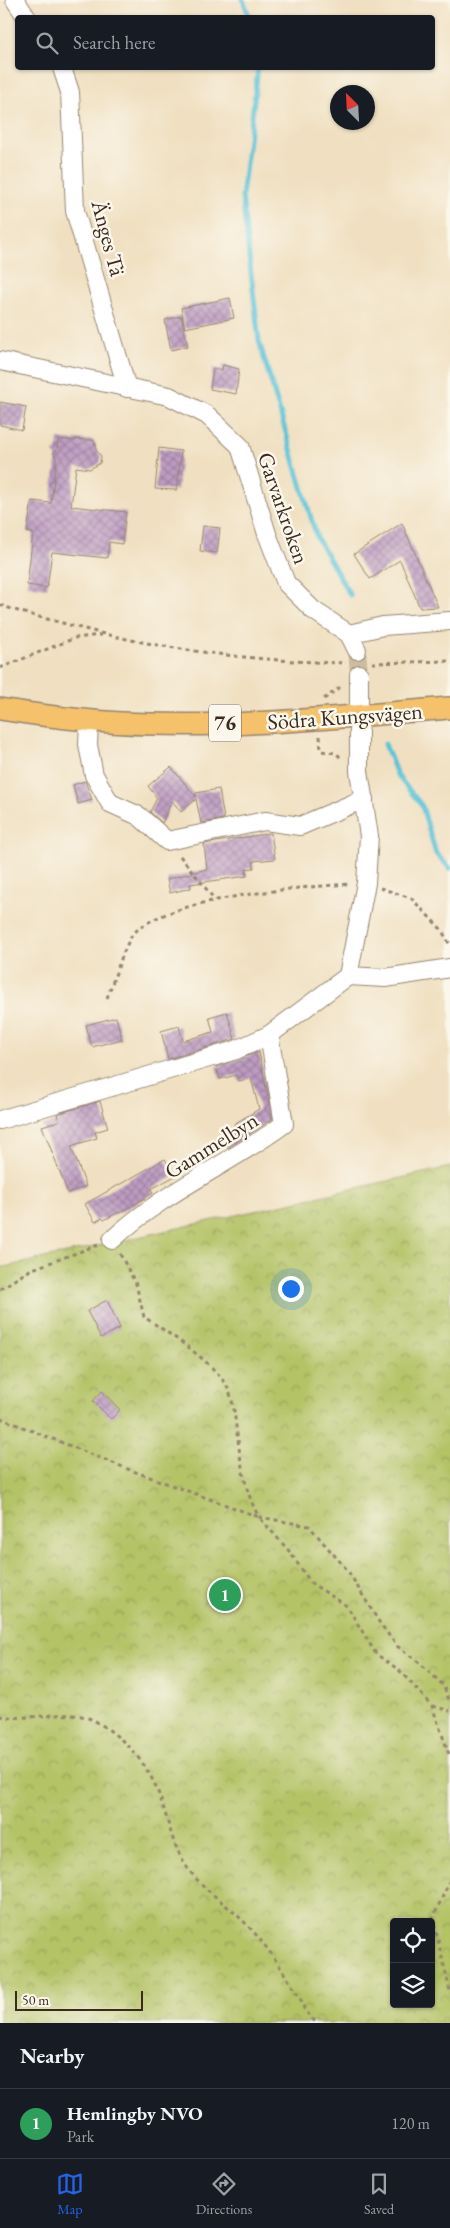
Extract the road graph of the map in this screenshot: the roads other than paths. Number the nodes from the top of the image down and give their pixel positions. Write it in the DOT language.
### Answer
graph roads {
  1 [pos="15,0"];
  2 [pos="25,15"];
  3 [pos="63,70"];
  4 [pos="0,361"];
  5 [pos="127,388"];
  6 [pos="450,621"];
  7 [pos="350,634"];
  8 [pos="450,708"];
  9 [pos="0,709"];
  10 [pos="358,715"];
  11 [pos="89,721"];
  12 [pos="364,799"];
  13 [pos="450,968"];
  14 [pos="348,976"];
  15 [pos="269,1034"];
  16 [pos="0,1120"];
  17 [pos="112,1240"];
  1 -- 2 [label="street"];
  3 -- 5 [label="street, Änges Tä"];
  4 -- 5 [label="street, Garvarkroken"];
  5 -- 7 [label="street, Garvarkroken"];
  6 -- 7 [label="street"];
  7 -- 10 [label="street"];
  8 -- 10 [label="main road, Södra Kungsvägen / 76"];
  9 -- 11 [label="main road, Södra Kungsvägen / 76"];
  10 -- 11 [label="main road, Södra Kungsvägen / 76"];
  10 -- 12 [label="street"];
  11 -- 12 [label="street"];
  12 -- 14 [label="street"];
  13 -- 14 [label="street"];
  14 -- 15 [label="street"];
  15 -- 16 [label="street"];
  15 -- 17 [label="street, Gammelbyn"];
}
